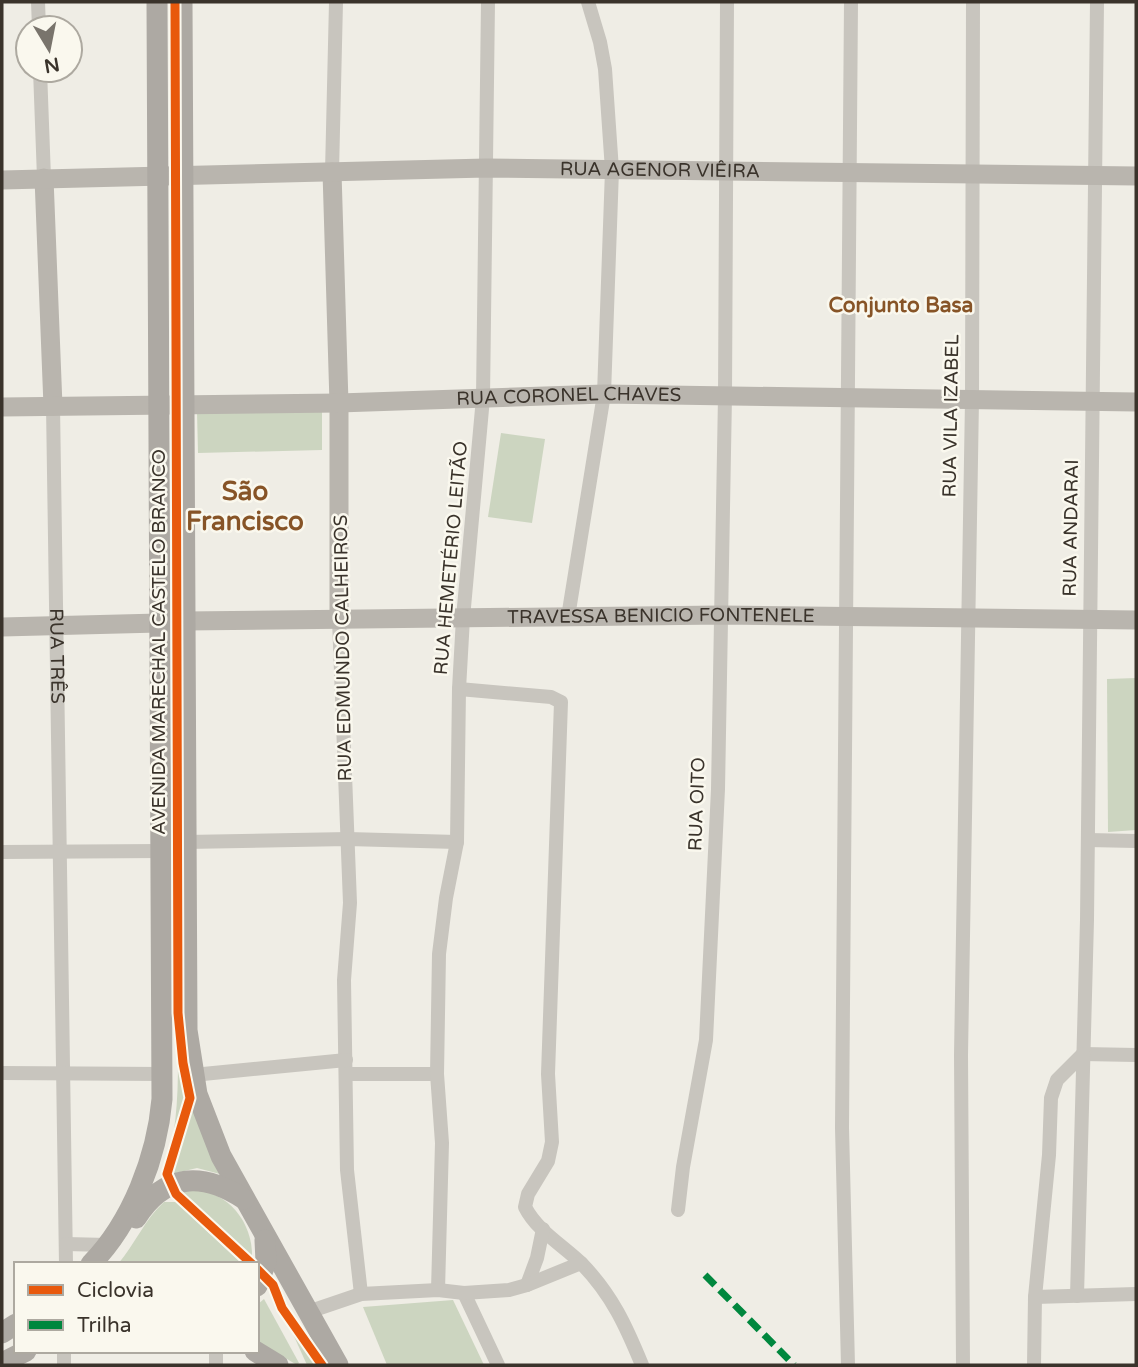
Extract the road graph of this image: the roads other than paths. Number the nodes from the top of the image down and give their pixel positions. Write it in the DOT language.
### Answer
graph roads {
  1 [pos="158,2"];
  2 [pos="182,2"];
  3 [pos="336,2"];
  4 [pos="488,2"];
  5 [pos="588,2"];
  6 [pos="727,2"];
  7 [pos="851,2"];
  8 [pos="973,2"];
  9 [pos="1097,2"];
  10 [pos="41,84"];
  11 [pos="486,168"];
  12 [pos="612,170"];
  13 [pos="726,170"];
  14 [pos="849,171"];
  15 [pos="332,172"];
  16 [pos="973,174"];
  17 [pos="182,175"];
  18 [pos="1095,175"];
  19 [pos="158,176"];
  20 [pos="1136,176"];
  21 [pos="44,178"];
  22 [pos="2,180"];
  23 [pos="604,394"];
  24 [pos="725,396"];
  25 [pos="483,398"];
  26 [pos="848,398"];
  27 [pos="972,400"];
  28 [pos="1091,401"];
  29 [pos="1136,402"];
  30 [pos="158,403"];
  31 [pos="184,403"];
  32 [pos="339,403"];
  33 [pos="53,406"];
  34 [pos="2,407"];
  35 [pos="722,615"];
  36 [pos="568,617"];
  37 [pos="846,617"];
  38 [pos="967,617"];
  39 [pos="463,618"];
  40 [pos="1089,619"];
  41 [pos="339,620"];
  42 [pos="1136,620"];
  43 [pos="185,621"];
  44 [pos="159,623"];
  45 [pos="57,626"];
  46 [pos="2,627"];
  47 [pos="459,689"];
  48 [pos="348,839"];
  49 [pos="1088,840"];
  50 [pos="1136,841"];
  51 [pos="187,842"];
  52 [pos="457,842"];
  53 [pos="59,851"];
  54 [pos="160,851"];
  55 [pos="2,852"];
  56 [pos="1083,1054"];
  57 [pos="1136,1055"];
  58 [pos="346,1067"];
  59 [pos="2,1073"];
  60 [pos="65,1073"];
  61 [pos="162,1074"];
  62 [pos="437,1074"];
  63 [pos="193,1075"];
  64 [pos="244,1199"];
  65 [pos="678,1210"];
  66 [pos="543,1228"];
  67 [pos="264,1235"];
  68 [pos="66,1244"];
  69 [pos="107,1245"];
  70 [pos="66,1262"];
  71 [pos="92,1262"];
  72 [pos="98,1262"];
  73 [pos="581,1263"];
  74 [pos="259,1281"];
  75 [pos="527,1285"];
  76 [pos="438,1290"];
  77 [pos="464,1293"];
  78 [pos="361,1294"];
  79 [pos="1136,1294"];
  80 [pos="1077,1296"];
  81 [pos="1035,1297"];
  82 [pos="308,1312"];
  83 [pos="22,1353"];
  84 [pos="258,1353"];
  85 [pos="2,1363"];
  86 [pos="278,1365"];
  87 [pos="338,1365"];
  88 [pos="498,1365"];
  89 [pos="642,1365"];
  90 [pos="848,1365"];
  91 [pos="963,1365"];
  92 [pos="1034,1365"];
  1 -- 19 [label="main road, AVENIDA MARECHAL CASTELO BRANCO"];
  2 -- 17 [label="main road, AVENIDA MARECHAL CASTELO BRANCO"];
  3 -- 15 [label="street, RUA EDMUNDO CALHEIROS"];
  4 -- 11 [label="street, RUA HEMETÉRIO LEITÃO"];
  5 -- 12 [label="street"];
  6 -- 13 [label="street, RUA OITO"];
  7 -- 14 [label="street"];
  8 -- 16 [label="street, RUA VILA IZABEL"];
  9 -- 18 [label="street, RUA ANDARAI"];
  10 -- 21 [label="street, RUA TRÊS"];
  11 -- 12 [label="street, RUA AGENOR VIÊIRA"];
  11 -- 15 [label="street, RUA AGENOR VIÊIRA"];
  11 -- 25 [label="street, RUA HEMETÉRIO LEITÃO"];
  12 -- 13 [label="street, RUA AGENOR VIÊIRA"];
  12 -- 23 [label="street"];
  13 -- 14 [label="street, RUA AGENOR VIÊIRA"];
  13 -- 24 [label="street, RUA OITO"];
  14 -- 16 [label="street, RUA AGENOR VIÊIRA"];
  14 -- 26 [label="street"];
  15 -- 17 [label="street, RUA AGENOR VIÊIRA"];
  15 -- 32 [label="street, RUA EDMUNDO CALHEIROS"];
  16 -- 18 [label="street, RUA AGENOR VIÊIRA"];
  16 -- 27 [label="street, RUA VILA IZABEL"];
  17 -- 19 [label="street, RUA AGENOR VIÊIRA"];
  17 -- 31 [label="main road, AVENIDA MARECHAL CASTELO BRANCO"];
  18 -- 20 [label="street, RUA AGENOR VIÊIRA"];
  18 -- 28 [label="street, RUA ANDARAI"];
  19 -- 21 [label="street, RUA AGENOR VIÊIRA"];
  19 -- 30 [label="main road, AVENIDA MARECHAL CASTELO BRANCO"];
  21 -- 22 [label="street, RUA AGENOR VIÊIRA"];
  21 -- 33 [label="street, RUA TRÊS"];
  23 -- 24 [label="street, RUA CORONEL CHAVES"];
  23 -- 25 [label="street, RUA CORONEL CHAVES"];
  23 -- 36 [label="street"];
  24 -- 26 [label="street, RUA CORONEL CHAVES"];
  24 -- 35 [label="street, RUA OITO"];
  25 -- 32 [label="street, RUA CORONEL CHAVES"];
  25 -- 39 [label="street, RUA HEMETÉRIO LEITÃO"];
  26 -- 27 [label="street, RUA CORONEL CHAVES"];
  26 -- 37 [label="street"];
  27 -- 28 [label="street, RUA CORONEL CHAVES"];
  27 -- 38 [label="street, RUA VILA IZABEL"];
  28 -- 29 [label="street, RUA CORONEL CHAVES"];
  28 -- 40 [label="street, RUA ANDARAI"];
  30 -- 31 [label="street, RUA CORONEL CHAVES"];
  30 -- 33 [label="street, RUA CORONEL CHAVES"];
  30 -- 44 [label="main road, AVENIDA MARECHAL CASTELO BRANCO"];
  31 -- 32 [label="street, RUA CORONEL CHAVES"];
  31 -- 43 [label="main road, AVENIDA MARECHAL CASTELO BRANCO"];
  32 -- 41 [label="street, RUA EDMUNDO CALHEIROS"];
  33 -- 34 [label="street, RUA CORONEL CHAVES"];
  33 -- 45 [label="street, RUA TRÊS"];
  35 -- 36 [label="street, TRAVESSA BENICIO FONTENELE"];
  35 -- 37 [label="street, TRAVESSA BENICIO FONTENELE"];
  35 -- 65 [label="street, RUA OITO"];
  36 -- 39 [label="street, TRAVESSA BENICIO FONTENELE"];
  37 -- 38 [label="street, TRAVESSA BENICIO FONTENELE"];
  37 -- 90 [label="street"];
  38 -- 40 [label="street, TRAVESSA BENICIO FONTENELE"];
  38 -- 91 [label="street, RUA VILA IZABEL"];
  39 -- 41 [label="street, TRAVESSA BENICIO FONTENELE"];
  39 -- 47 [label="street, RUA HEMETÉRIO LEITÃO"];
  40 -- 42 [label="street, TRAVESSA BENICIO FONTENELE"];
  40 -- 49 [label="street, RUA ANDARAI"];
  41 -- 43 [label="street, TRAVESSA BENICIO FONTENELE"];
  41 -- 48 [label="street, RUA EDMUNDO CALHEIROS"];
  43 -- 51 [label="main road, AVENIDA MARECHAL CASTELO BRANCO"];
  44 -- 45 [label="street"];
  44 -- 54 [label="main road, AVENIDA MARECHAL CASTELO BRANCO"];
  45 -- 46 [label="street"];
  45 -- 53 [label="street, RUA TRÊS"];
  47 -- 52 [label="street, RUA HEMETÉRIO LEITÃO"];
  47 -- 66 [label="street"];
  48 -- 51 [label="street"];
  48 -- 52 [label="street"];
  48 -- 58 [label="street, RUA EDMUNDO CALHEIROS"];
  49 -- 50 [label="street"];
  49 -- 56 [label="street, RUA ANDARAI"];
  51 -- 63 [label="main road, AVENIDA MARECHAL CASTELO BRANCO"];
  52 -- 62 [label="street, RUA HEMETÉRIO LEITÃO"];
  53 -- 54 [label="street"];
  53 -- 55 [label="street"];
  53 -- 60 [label="street, RUA TRÊS"];
  54 -- 61 [label="main road, AVENIDA MARECHAL CASTELO BRANCO"];
  56 -- 57 [label="street"];
  56 -- 80 [label="street, RUA ANDARAI"];
  56 -- 81 [label="street"];
  58 -- 62 [label="street"];
  58 -- 63 [label="street"];
  58 -- 78 [label="street, RUA EDMUNDO CALHEIROS"];
  59 -- 60 [label="street"];
  60 -- 61 [label="street"];
  60 -- 68 [label="street, RUA TRÊS"];
  61 -- 69 [label="main road, AVENIDA MARECHAL CASTELO BRANCO"];
  62 -- 76 [label="street, RUA HEMETÉRIO LEITÃO"];
  63 -- 64 [label="main road, AVENIDA MARECHAL CASTELO BRANCO"];
  64 -- 67 [label="main road, AVENIDA MARECHAL CASTELO BRANCO"];
  64 -- 72 [label="main road"];
  66 -- 73 [label="street"];
  66 -- 75 [label="street"];
  67 -- 74 [label="main road"];
  67 -- 82 [label="main road, AVENIDA MARECHAL CASTELO BRANCO"];
  68 -- 69 [label="street"];
  68 -- 70 [label="street, RUA TRÊS"];
  69 -- 71 [label="main road, AVENIDA MARECHAL CASTELO BRANCO"];
  73 -- 75 [label="street"];
  73 -- 89 [label="street"];
  75 -- 77 [label="street"];
  76 -- 77 [label="street"];
  76 -- 78 [label="street"];
  77 -- 88 [label="street"];
  78 -- 82 [label="street"];
  79 -- 80 [label="street"];
  80 -- 81 [label="street"];
  81 -- 92 [label="street"];
  82 -- 87 [label="main road, AVENIDA MARECHAL CASTELO BRANCO"];
  83 -- 85 [label="main road"];
  84 -- 86 [label="main road"];
}
